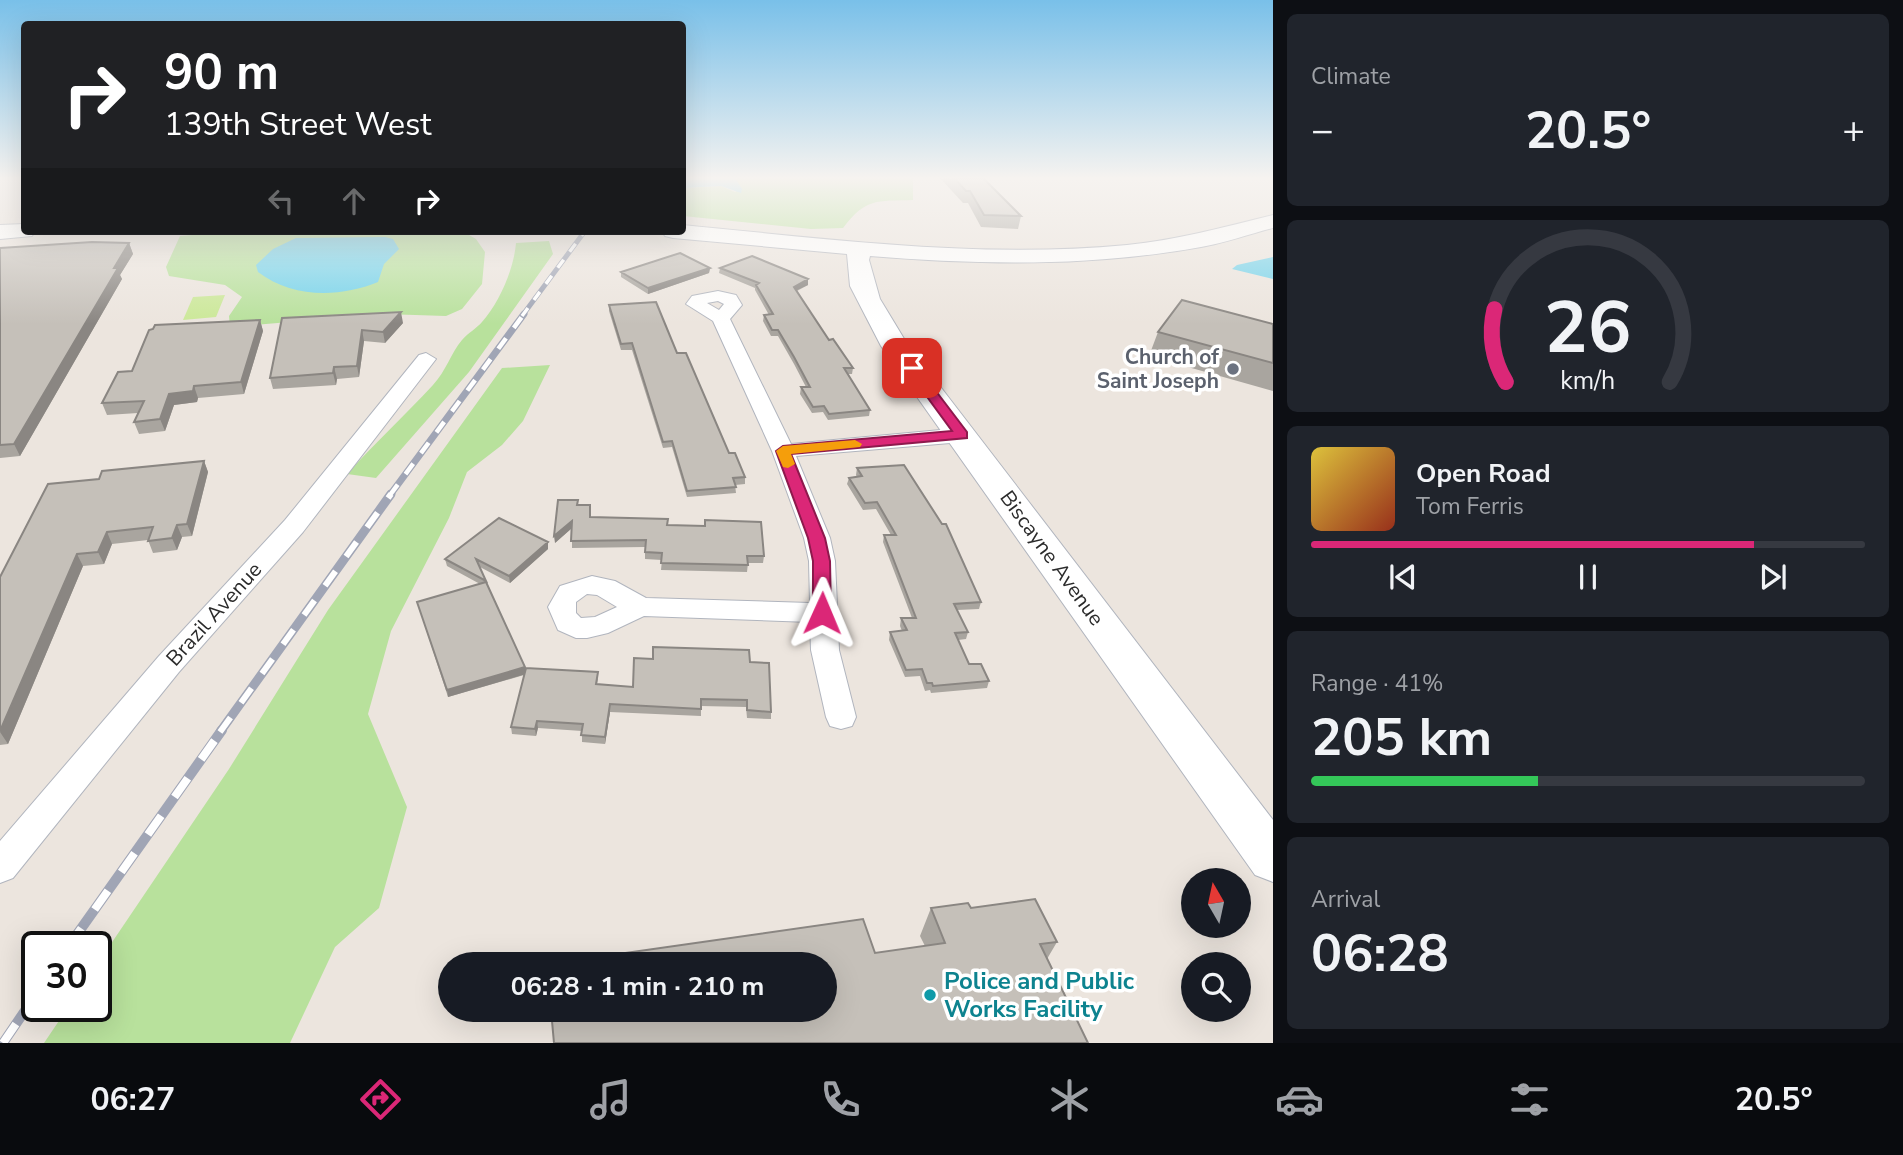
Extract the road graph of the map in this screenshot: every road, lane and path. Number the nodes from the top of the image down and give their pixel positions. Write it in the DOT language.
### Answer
graph roads {
  1 [pos="1252,227"];
  2 [pos="21,231"];
  3 [pos="0,232"];
  4 [pos="686,232"];
  5 [pos="859,247"];
  6 [pos="720,318"];
  7 [pos="426,359"];
  8 [pos="962,435"];
  9 [pos="783,451"];
  10 [pos="640,606"];
  11 [pos="822,613"];
  12 [pos="841,717"];
  13 [pos="1273,859"];
  14 [pos="0,867"];
  1 -- 5 [label="street"];
  2 -- 3 [label="street"];
  4 -- 5 [label="street"];
  5 -- 8 [label="street, Biscayne Avenue"];
  6 -- 9 [label="street"];
  7 -- 14 [label="street, Brazil Avenue"];
  8 -- 9 [label="street"];
  8 -- 13 [label="street, Biscayne Avenue"];
  9 -- 11 [label="street"];
  10 -- 11 [label="street"];
  11 -- 12 [label="street"];
}
